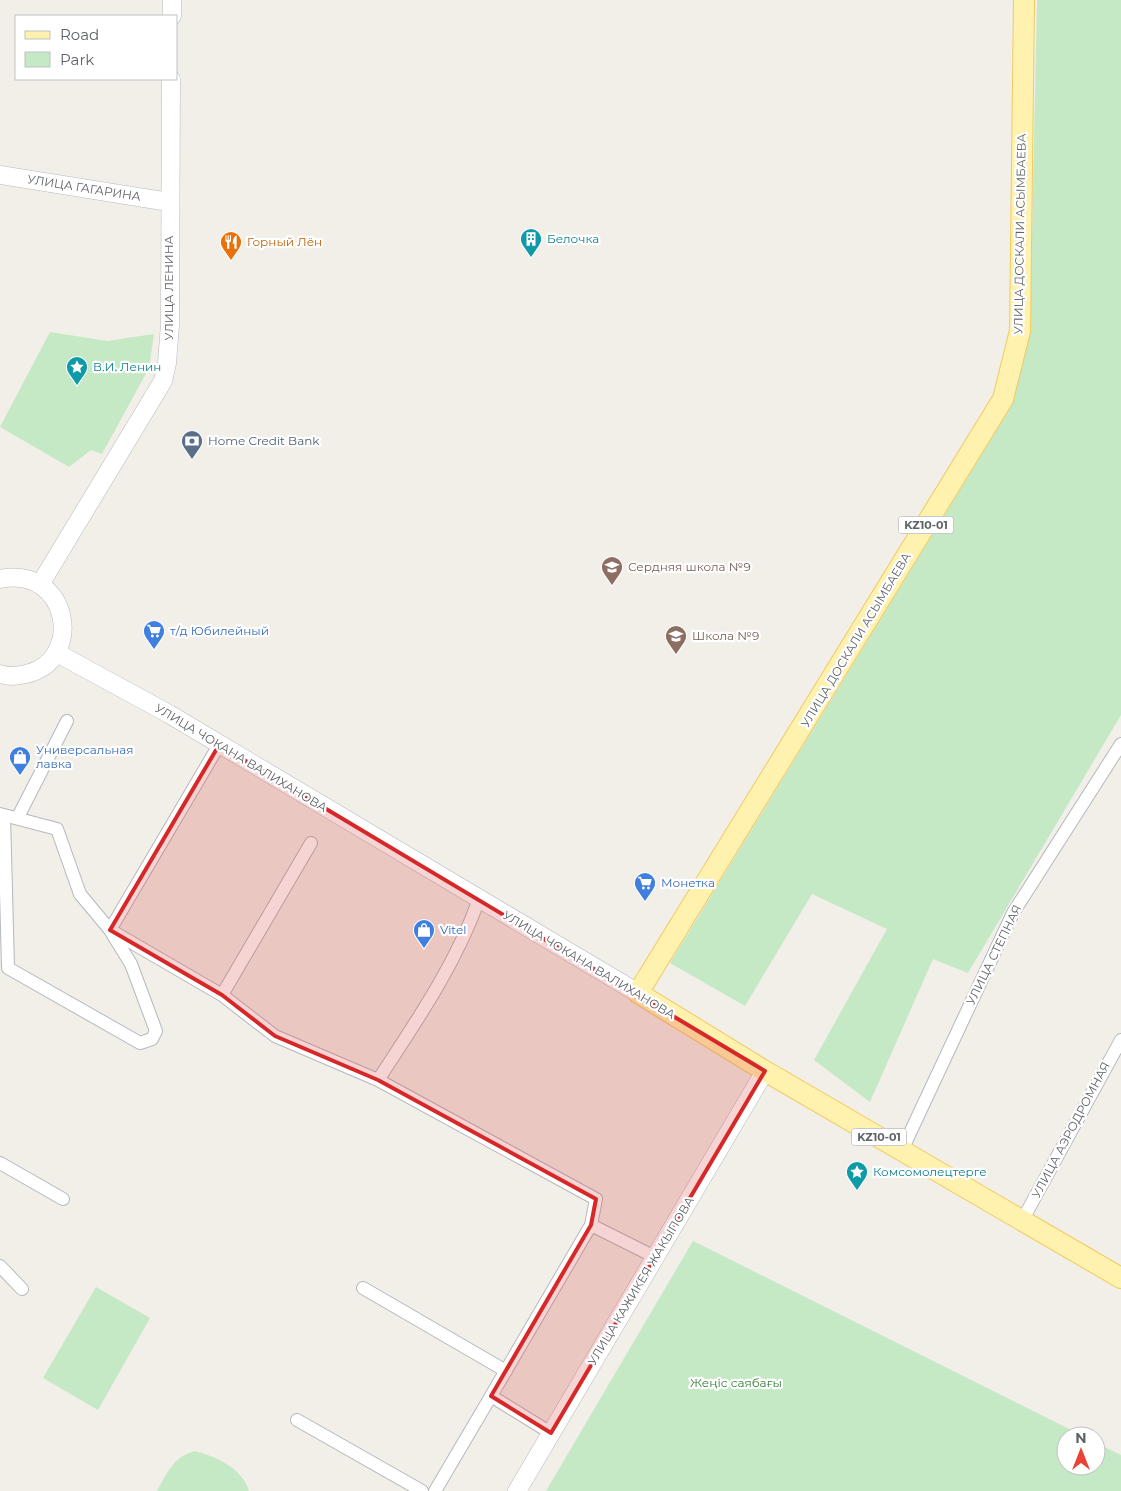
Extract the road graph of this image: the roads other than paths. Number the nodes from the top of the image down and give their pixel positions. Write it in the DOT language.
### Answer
graph roads {
  1 [pos="172,0"];
  2 [pos="1024,0"];
  3 [pos="172,15"];
  4 [pos="171,80"];
  5 [pos="0,175"];
  6 [pos="169,202"];
  7 [pos="0,578"];
  8 [pos="41,583"];
  9 [pos="56,653"];
  10 [pos="0,674"];
  11 [pos="67,721"];
  12 [pos="1121,744"];
  13 [pos="219,745"];
  14 [pos="2,815"];
  15 [pos="18,817"];
  16 [pos="311,843"];
  17 [pos="479,899"];
  18 [pos="110,930"];
  19 [pos="638,993"];
  20 [pos="222,995"];
  21 [pos="1121,1040"];
  22 [pos="765,1071"];
  23 [pos="378,1080"];
  24 [pos="902,1150"];
  25 [pos="0,1163"];
  26 [pos="63,1199"];
  27 [pos="1023,1219"];
  28 [pos="592,1225"];
  29 [pos="655,1257"];
  30 [pos="0,1266"];
  31 [pos="1121,1278"];
  32 [pos="363,1288"];
  33 [pos="22,1289"];
  34 [pos="506,1371"];
  35 [pos="491,1396"];
  36 [pos="297,1420"];
  37 [pos="551,1433"];
  38 [pos="422,1491"];
  39 [pos="435,1491"];
  40 [pos="517,1491"];
  1 -- 3 [label="street"];
  2 -- 19 [label="main road, УЛИЦА ДОСКАЛИ АСЫМБАЕВА / KZ10-01"];
  4 -- 6 [label="street, УЛИЦА ЛЕНИНА"];
  5 -- 6 [label="street, УЛИЦА ГАГАРИНА"];
  6 -- 8 [label="street, УЛИЦА ЛЕНИНА"];
  7 -- 8 [label="street"];
  8 -- 9 [label="street"];
  9 -- 10 [label="street"];
  9 -- 13 [label="street, УЛИЦА ЧОКАНА ВАЛИХАНОВА"];
  11 -- 15 [label="street"];
  12 -- 24 [label="street, УЛИЦА СТЕПНАЯ"];
  13 -- 17 [label="street, УЛИЦА ЧОКАНА ВАЛИХАНОВА"];
  13 -- 18 [label="street"];
  14 -- 15 [label="street"];
  14 -- 18 [label="street"];
  15 -- 18 [label="street"];
  16 -- 20 [label="street"];
  17 -- 19 [label="street, УЛИЦА ЧОКАНА ВАЛИХАНОВА"];
  17 -- 23 [label="street"];
  18 -- 20 [label="street"];
  19 -- 22 [label="main road, УЛИЦА ЧОКАНА ВАЛИХАНОВА / KZ10-01"];
  20 -- 23 [label="street"];
  21 -- 27 [label="street, УЛИЦА АЭРОДРОМНАЯ"];
  22 -- 24 [label="main road, УЛИЦА ЧОКАНА ВАЛИХАНОВА / KZ10-01"];
  22 -- 29 [label="street, УЛИЦА КАЖИКЕЯ ЖАКЫПОВА"];
  23 -- 28 [label="street"];
  24 -- 27 [label="main road, УЛИЦА ЧОКАНА ВАЛИХАНОВА / KZ10-01"];
  25 -- 26 [label="street"];
  27 -- 31 [label="main road, УЛИЦА ЧОКАНА ВАЛИХАНОВА / KZ10-01"];
  28 -- 29 [label="street"];
  28 -- 34 [label="street"];
  29 -- 37 [label="street, УЛИЦА КАЖИКЕЯ ЖАКЫПОВА"];
  30 -- 33 [label="street"];
  32 -- 34 [label="street"];
  34 -- 35 [label="street"];
  35 -- 37 [label="street"];
  35 -- 39 [label="street"];
  36 -- 38 [label="street"];
  37 -- 40 [label="street, УЛИЦА КАЖИКЕЯ ЖАКЫПОВА"];
}
